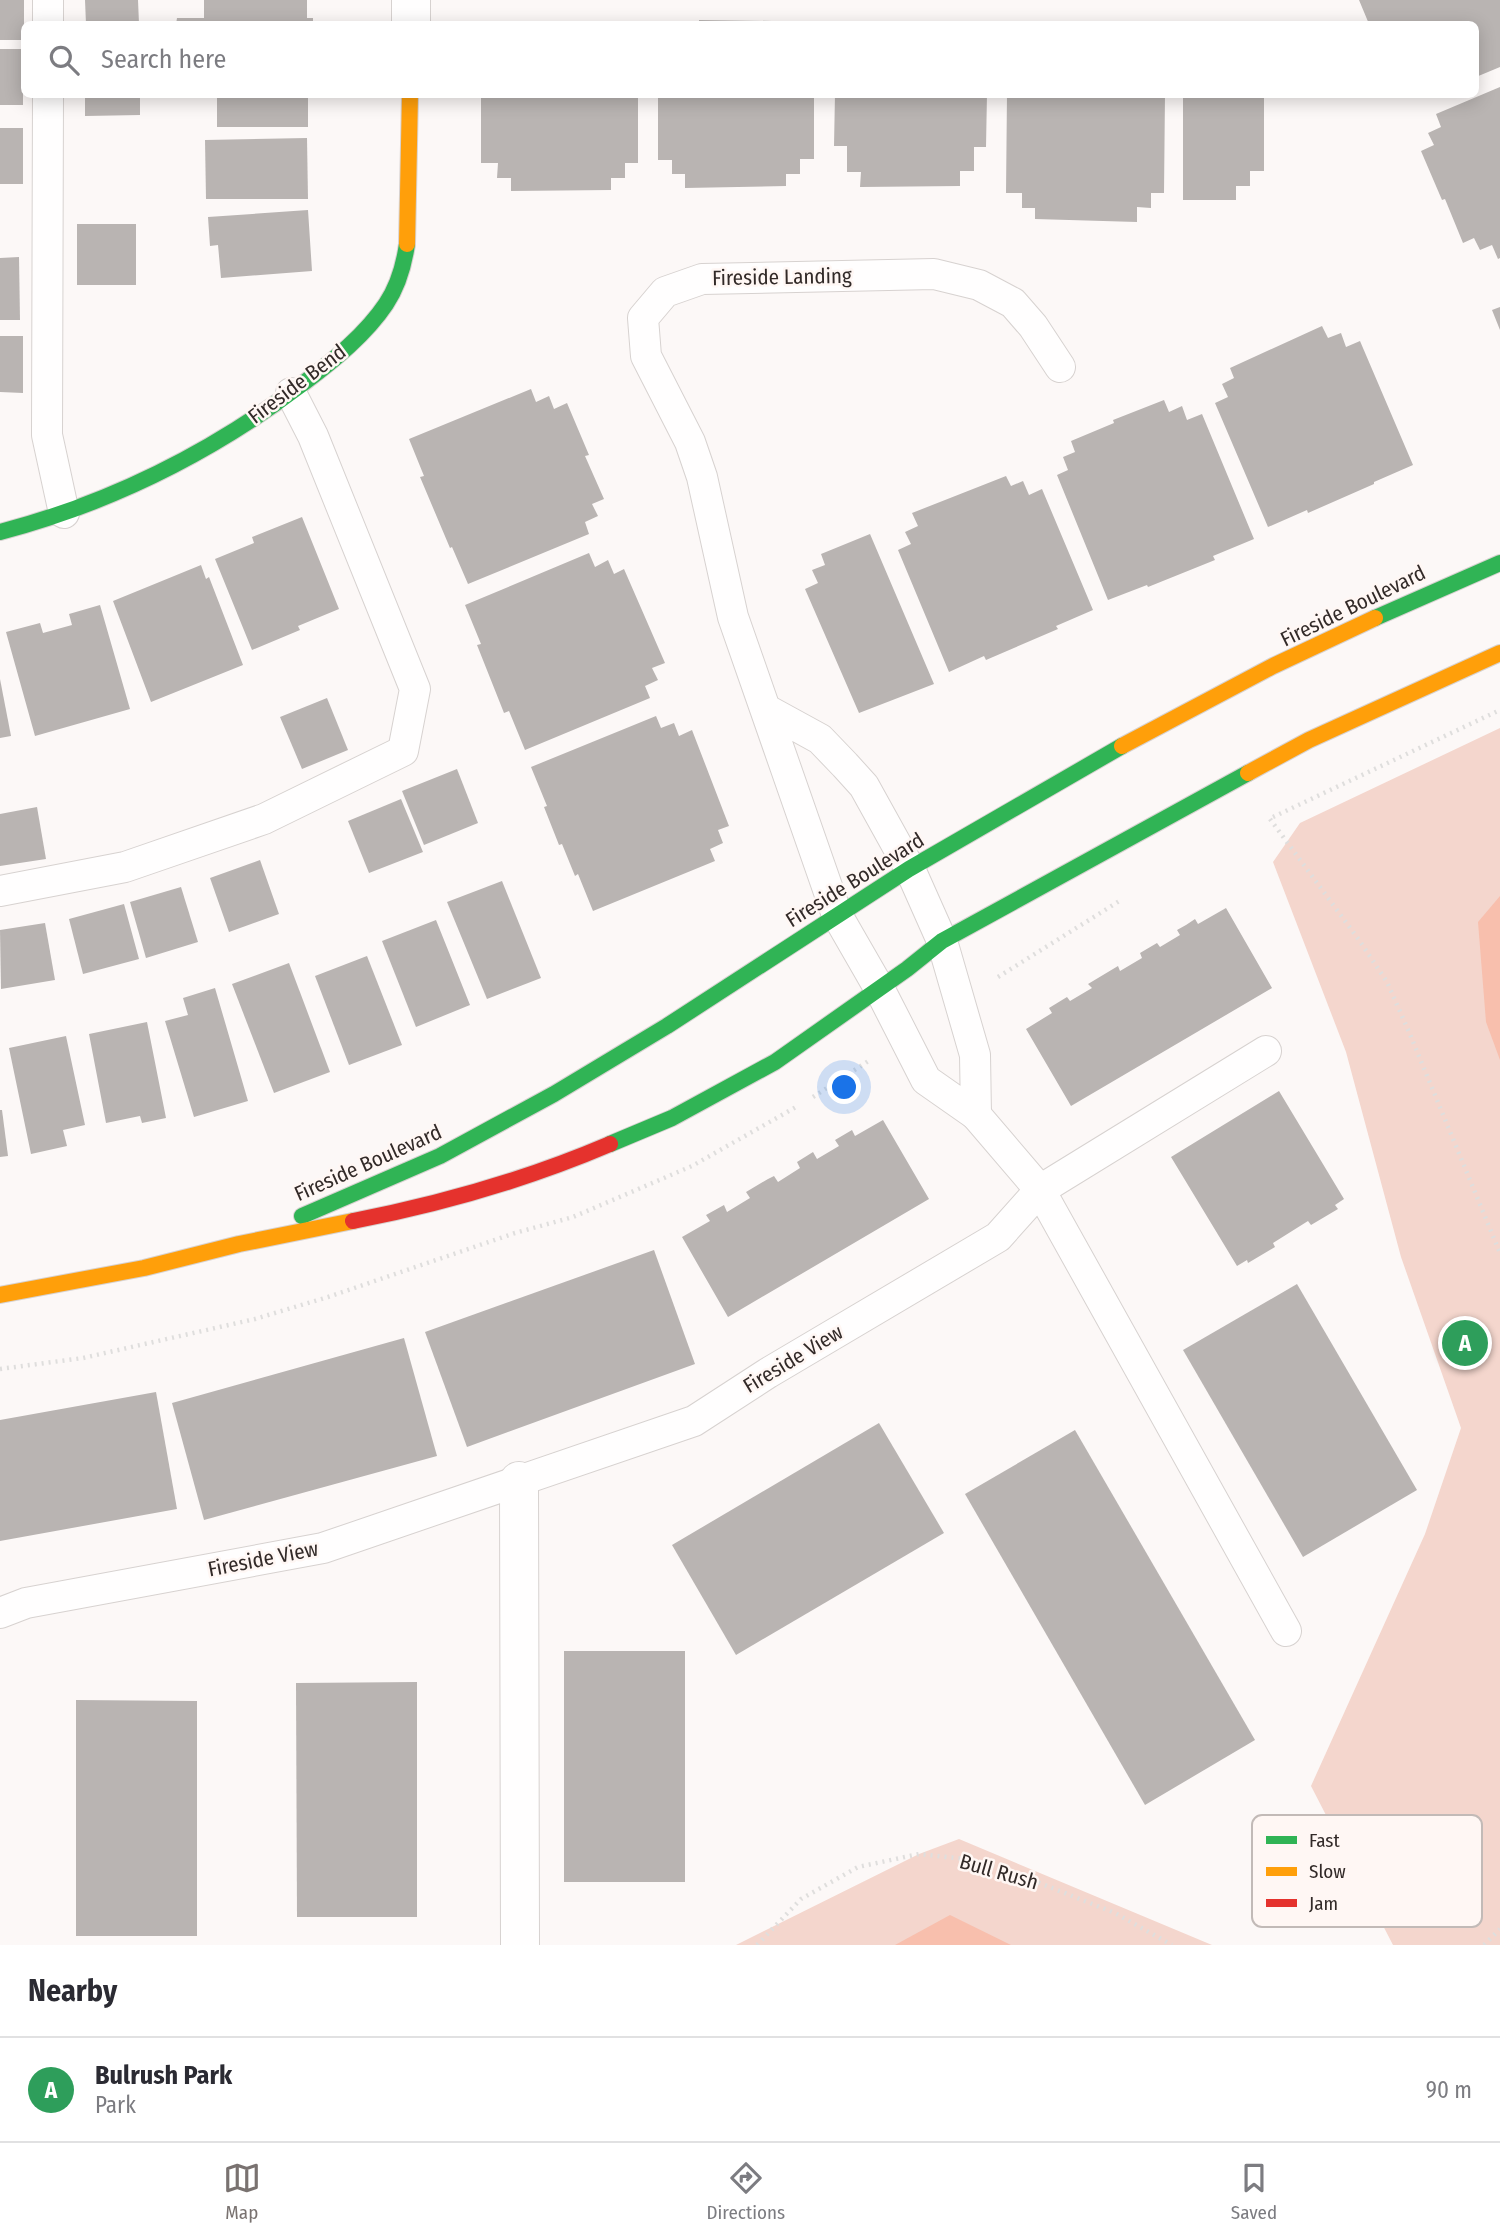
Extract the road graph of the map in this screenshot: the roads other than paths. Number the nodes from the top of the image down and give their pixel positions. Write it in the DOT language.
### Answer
graph roads {
  1 [pos="48,0"];
  2 [pos="411,0"];
  3 [pos="48,21"];
  4 [pos="411,21"];
  5 [pos="48,98"];
  6 [pos="410,98"];
  7 [pos="1060,367"];
  8 [pos="291,393"];
  9 [pos="64,513"];
  10 [pos="0,531"];
  11 [pos="1500,563"];
  12 [pos="1500,653"];
  13 [pos="767,710"];
  14 [pos="910,869"];
  15 [pos="0,891"];
  16 [pos="837,915"];
  17 [pos="942,941"];
  18 [pos="876,984"];
  19 [pos="1266,1051"];
  20 [pos="976,1115"];
  21 [pos="1040,1190"];
  22 [pos="239,1244"];
  23 [pos="0,1295"];
  24 [pos="519,1481"];
  25 [pos="0,1613"];
  26 [pos="1286,1631"];
  27 [pos="520,1945"];
  1 -- 3 [label="lane"];
  2 -- 4 [label="street"];
  5 -- 9 [label="lane"];
  6 -- 8 [label="street, Fireside Bend"];
  7 -- 13 [label="lane, Fireside Landing"];
  8 -- 9 [label="street, Fireside Bend"];
  8 -- 15 [label="lane"];
  9 -- 10 [label="street, Fireside Bend"];
  11 -- 14 [label="street, Fireside Boulevard"];
  12 -- 17 [label="street, Fireside Boulevard"];
  13 -- 14 [label="lane"];
  13 -- 16 [label="lane, Fireside Landing"];
  14 -- 16 [label="street, Fireside Boulevard"];
  14 -- 17 [label="lane"];
  16 -- 18 [label="lane, Fireside Landing"];
  16 -- 22 [label="street, Fireside Boulevard"];
  17 -- 18 [label="street, Fireside Boulevard"];
  17 -- 20 [label="lane"];
  18 -- 20 [label="lane"];
  18 -- 22 [label="street, Fireside Boulevard"];
  19 -- 21 [label="lane, Fireside View"];
  20 -- 21 [label="lane"];
  21 -- 24 [label="lane, Fireside View"];
  21 -- 26 [label="lane"];
  22 -- 23 [label="street, Fireside Boulevard"];
  24 -- 25 [label="lane, Fireside View"];
  24 -- 27 [label="street"];
}
